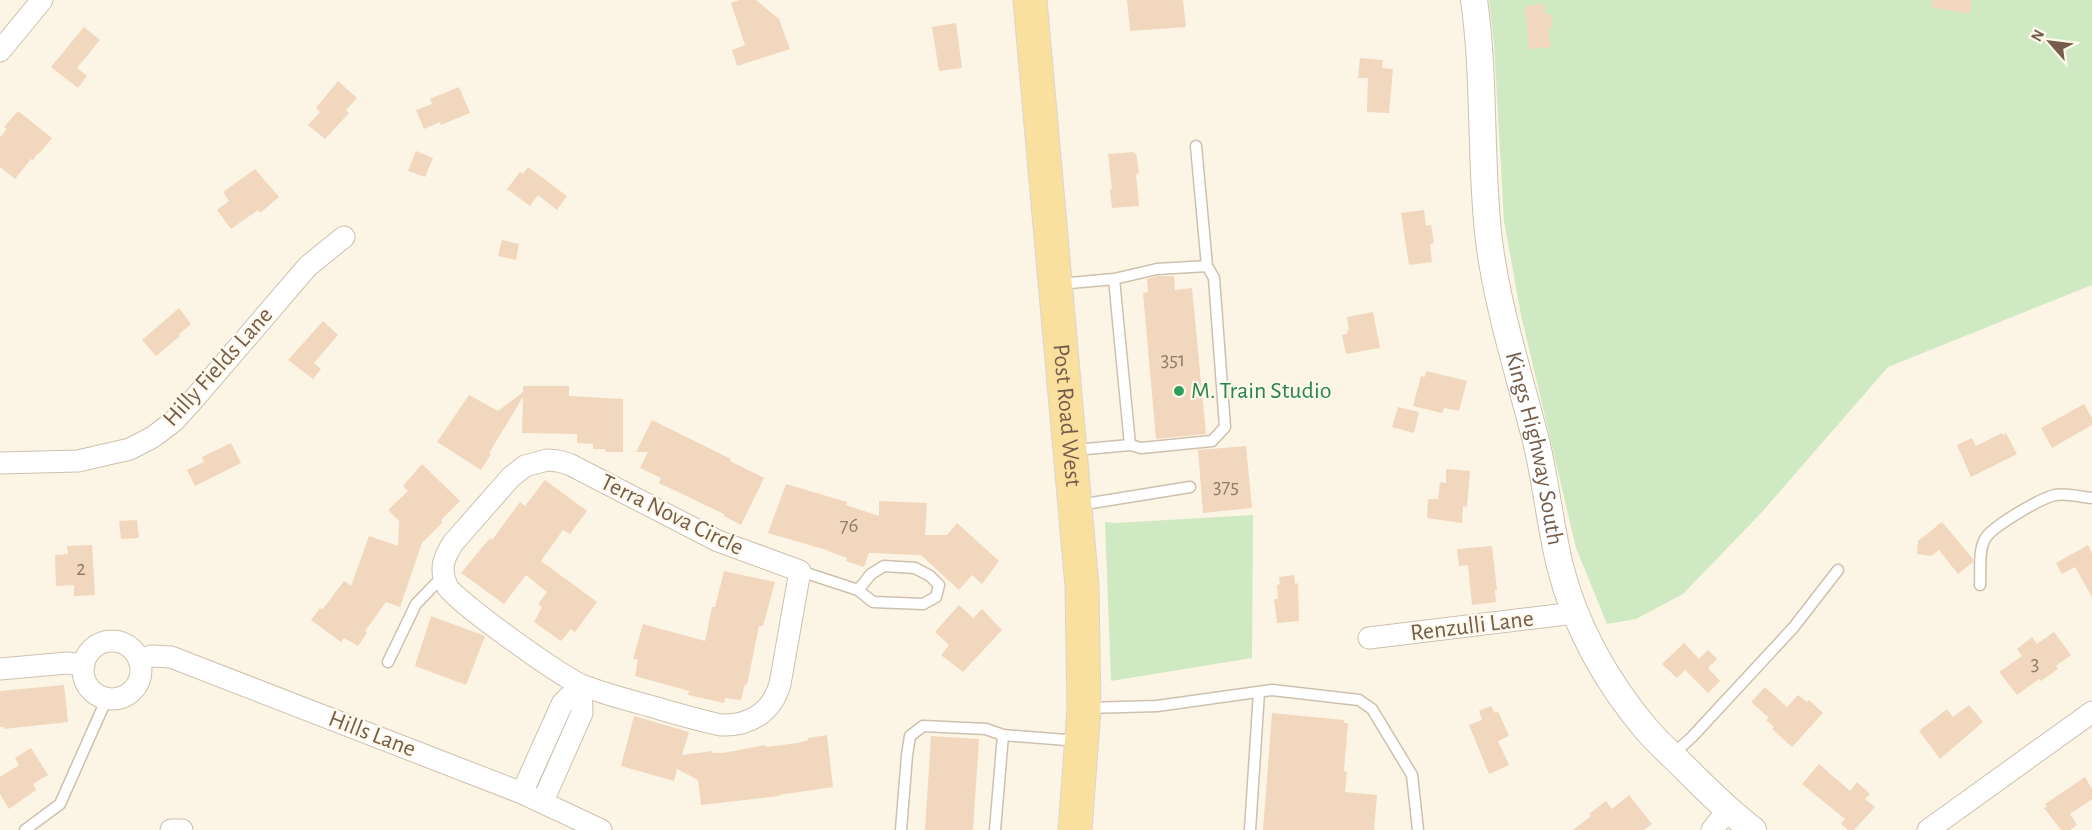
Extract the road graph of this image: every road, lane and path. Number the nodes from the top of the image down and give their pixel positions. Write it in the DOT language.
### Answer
graph roads {
  1 [pos="42,0"];
  2 [pos="1030,0"];
  3 [pos="1474,0"];
  4 [pos="0,51"];
  5 [pos="1196,146"];
  6 [pos="344,237"];
  7 [pos="1207,266"];
  8 [pos="1114,279"];
  9 [pos="1056,284"];
  10 [pos="1130,445"];
  11 [pos="1071,451"];
  12 [pos="0,463"];
  13 [pos="1190,487"];
  14 [pos="2092,498"];
  15 [pos="1076,505"];
  16 [pos="1838,570"];
  17 [pos="800,571"];
  18 [pos="443,576"];
  19 [pos="1980,585"];
  20 [pos="858,590"];
  21 [pos="1575,614"];
  22 [pos="1369,638"];
  23 [pos="140,661"];
  24 [pos="388,662"];
  25 [pos="84,664"];
  26 [pos="0,669"];
  27 [pos="581,685"];
  28 [pos="1259,692"];
  29 [pos="107,698"];
  30 [pos="1084,708"];
  31 [pos="2092,711"];
  32 [pos="1003,735"];
  33 [pos="1082,742"];
  34 [pos="1672,755"];
  35 [pos="522,793"];
  36 [pos="543,801"];
  37 [pos="1720,820"];
  38 [pos="25,830"];
  39 [pos="171,830"];
  40 [pos="182,830"];
  41 [pos="602,830"];
  42 [pos="901,830"];
  43 [pos="994,830"];
  44 [pos="1075,830"];
  45 [pos="1250,830"];
  46 [pos="1418,830"];
  47 [pos="1753,830"];
  48 [pos="1928,830"];
  1 -- 4 [label="street"];
  2 -- 9 [label="main road, Post Road West"];
  3 -- 21 [label="street, Kings Highway South"];
  5 -- 7 [label="lane"];
  6 -- 12 [label="street, Hilly Fields Lane"];
  7 -- 8 [label="lane"];
  7 -- 10 [label="lane"];
  8 -- 9 [label="lane"];
  8 -- 10 [label="lane"];
  9 -- 11 [label="main road, Post Road West"];
  10 -- 11 [label="lane"];
  11 -- 15 [label="main road, Post Road West"];
  13 -- 15 [label="lane"];
  14 -- 19 [label="lane"];
  15 -- 30 [label="main road, Post Road West"];
  16 -- 34 [label="lane"];
  17 -- 18 [label="street, Terra Nova Circle"];
  17 -- 20 [label="lane"];
  17 -- 27 [label="street"];
  18 -- 24 [label="lane"];
  18 -- 27 [label="street"];
  20 -- 20 [label="lane"];
  21 -- 22 [label="street, Renzulli Lane"];
  21 -- 34 [label="street, Kings Highway South"];
  23 -- 25 [label="street"];
  23 -- 29 [label="street"];
  23 -- 35 [label="street, Hills Lane"];
  25 -- 26 [label="street"];
  25 -- 29 [label="street"];
  27 -- 35 [label="street"];
  27 -- 36 [label="street"];
  28 -- 30 [label="lane"];
  28 -- 45 [label="lane"];
  28 -- 46 [label="lane"];
  29 -- 38 [label="lane"];
  30 -- 33 [label="main road, Post Road West"];
  31 -- 48 [label="street"];
  32 -- 33 [label="lane"];
  32 -- 42 [label="lane"];
  32 -- 43 [label="lane"];
  33 -- 44 [label="main road, Post Road West"];
  34 -- 37 [label="street, Kings Highway South"];
  35 -- 36 [label="street, Hills Lane"];
  36 -- 41 [label="street, Hills Lane"];
  37 -- 47 [label="street, Kings Highway South"];
  39 -- 40 [label="street"];
}
